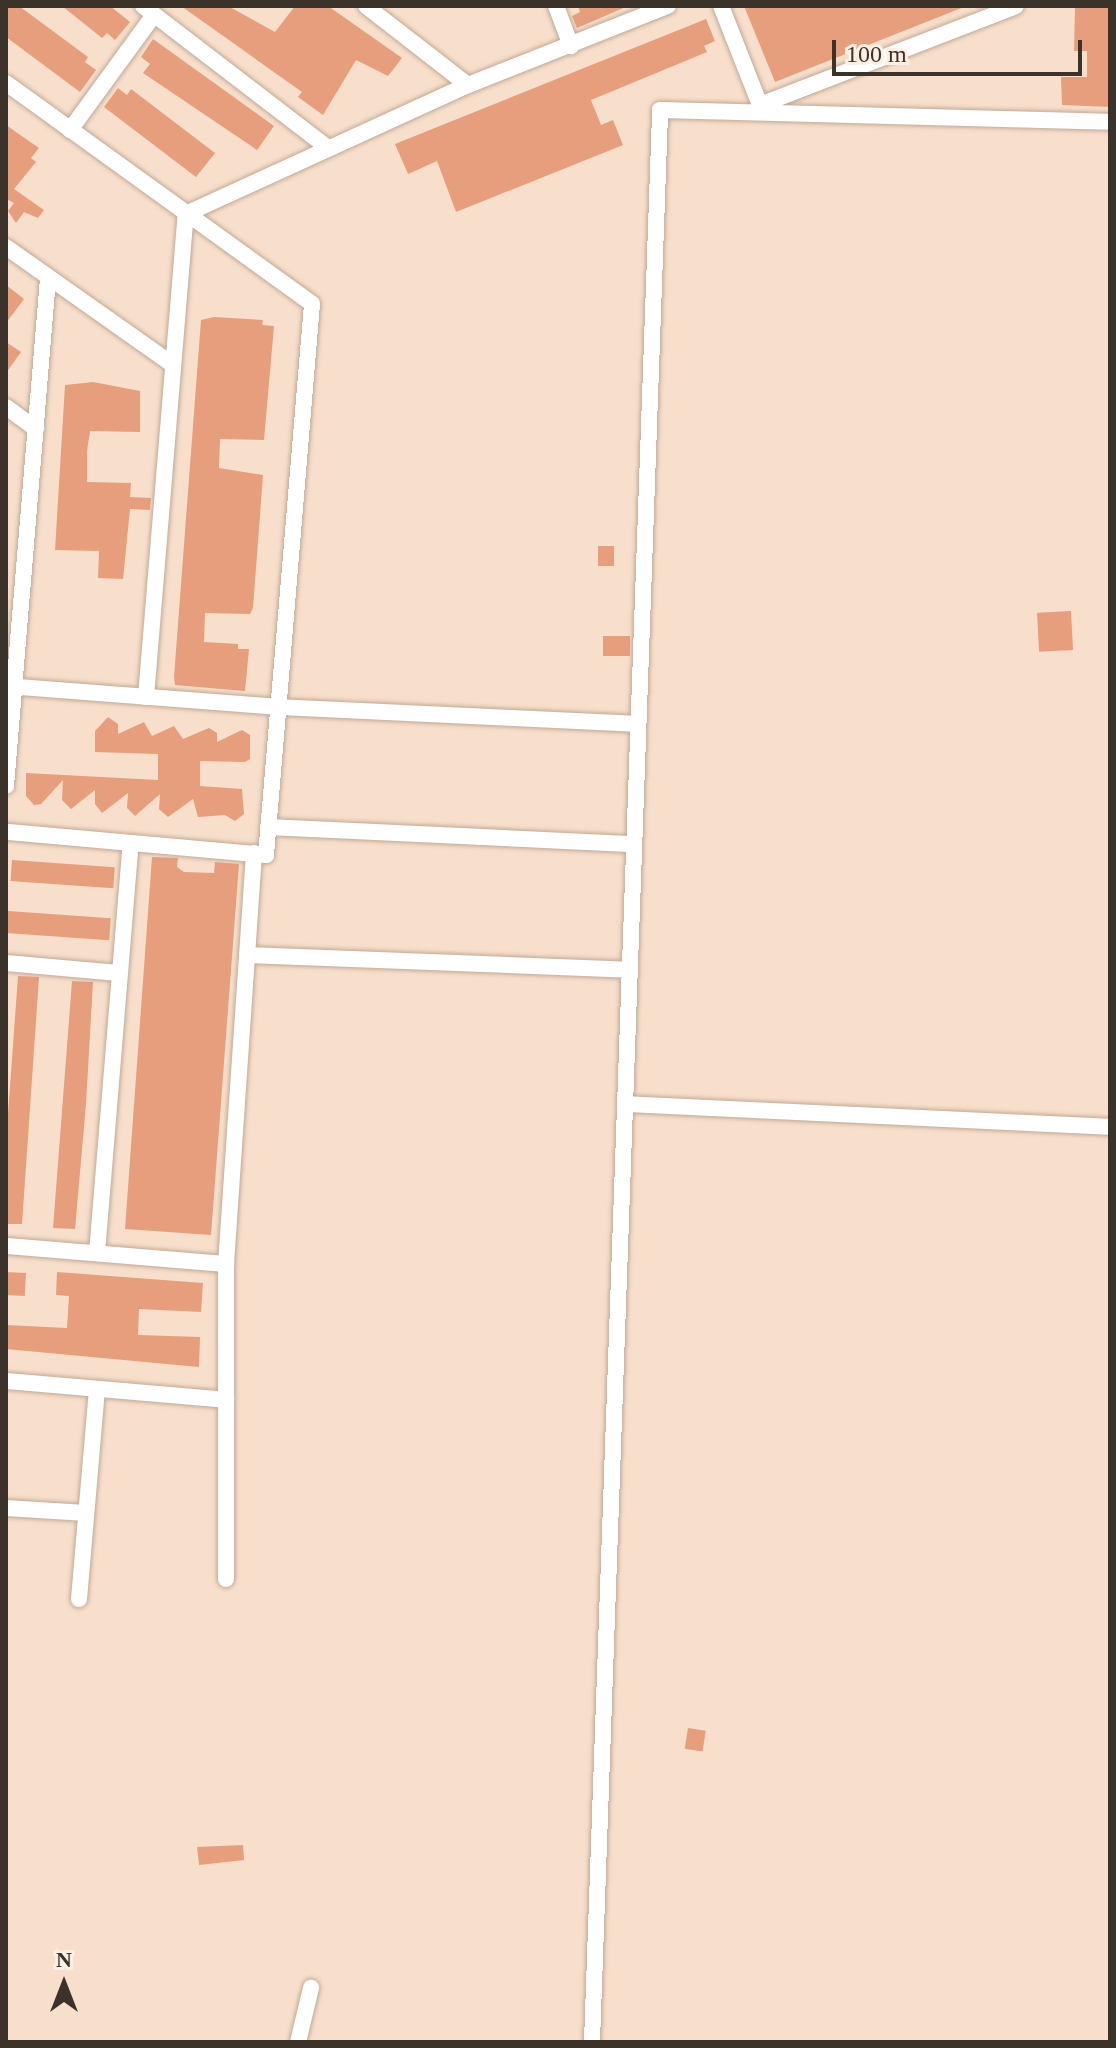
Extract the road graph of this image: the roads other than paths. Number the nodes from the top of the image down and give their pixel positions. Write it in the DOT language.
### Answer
graph roads {
  1 [pos="366,6"];
  2 [pos="556,6"];
  3 [pos="668,6"];
  4 [pos="721,6"];
  5 [pos="1016,6"];
  6 [pos="148,10"];
  7 [pos="571,46"];
  8 [pos="6,83"];
  9 [pos="468,85"];
  10 [pos="1110,122"];
  11 [pos="70,130"];
  12 [pos="327,147"];
  13 [pos="186,214"];
  14 [pos="6,247"];
  15 [pos="48,278"];
  16 [pos="173,365"];
  17 [pos="6,407"];
  18 [pos="36,429"];
  19 [pos="6,563"];
  20 [pos="24,565"];
  21 [pos="10,687"];
  22 [pos="146,697"];
  23 [pos="278,707"];
  24 [pos="638,724"];
  25 [pos="6,786"];
  26 [pos="268,827"];
  27 [pos="6,832"];
  28 [pos="131,843"];
  29 [pos="634,844"];
  30 [pos="254,853"];
  31 [pos="247,955"];
  32 [pos="6,963"];
  33 [pos="629,970"];
  34 [pos="119,973"];
  35 [pos="625,1104"];
  36 [pos="1110,1127"];
  37 [pos="6,1246"];
  38 [pos="97,1253"];
  39 [pos="226,1264"];
  40 [pos="6,1381"];
  41 [pos="97,1390"];
  42 [pos="226,1400"];
  43 [pos="6,1508"];
  44 [pos="86,1513"];
  45 [pos="226,1579"];
  46 [pos="79,1599"];
  47 [pos="311,1988"];
  48 [pos="298,2042"];
  49 [pos="592,2042"];
  1 -- 9 [label="street"];
  2 -- 7 [label="street"];
  3 -- 7 [label="street"];
  4 -- 5 [label="street"];
  6 -- 11 [label="street"];
  6 -- 12 [label="street"];
  7 -- 9 [label="street"];
  8 -- 11 [label="street"];
  9 -- 12 [label="street"];
  10 -- 24 [label="street"];
  11 -- 13 [label="street"];
  12 -- 13 [label="street"];
  13 -- 16 [label="street"];
  13 -- 23 [label="street"];
  14 -- 15 [label="street"];
  15 -- 16 [label="street"];
  15 -- 18 [label="street"];
  16 -- 22 [label="street"];
  17 -- 18 [label="street"];
  18 -- 20 [label="street"];
  19 -- 20 [label="street"];
  20 -- 21 [label="street"];
  21 -- 22 [label="street"];
  21 -- 25 [label="street"];
  22 -- 23 [label="street"];
  23 -- 24 [label="street"];
  23 -- 26 [label="street"];
  24 -- 29 [label="street"];
  26 -- 29 [label="street"];
  26 -- 30 [label="street"];
  27 -- 28 [label="street"];
  28 -- 30 [label="street"];
  28 -- 34 [label="street"];
  29 -- 33 [label="street"];
  30 -- 31 [label="street"];
  31 -- 33 [label="street"];
  31 -- 39 [label="street"];
  32 -- 34 [label="street"];
  33 -- 35 [label="street"];
  34 -- 38 [label="street"];
  35 -- 36 [label="street"];
  35 -- 49 [label="street"];
  37 -- 38 [label="street"];
  38 -- 39 [label="street"];
  39 -- 42 [label="street"];
  40 -- 41 [label="street"];
  41 -- 42 [label="street"];
  41 -- 44 [label="street"];
  42 -- 45 [label="street"];
  43 -- 44 [label="street"];
  44 -- 46 [label="street"];
  47 -- 48 [label="street"];
}
